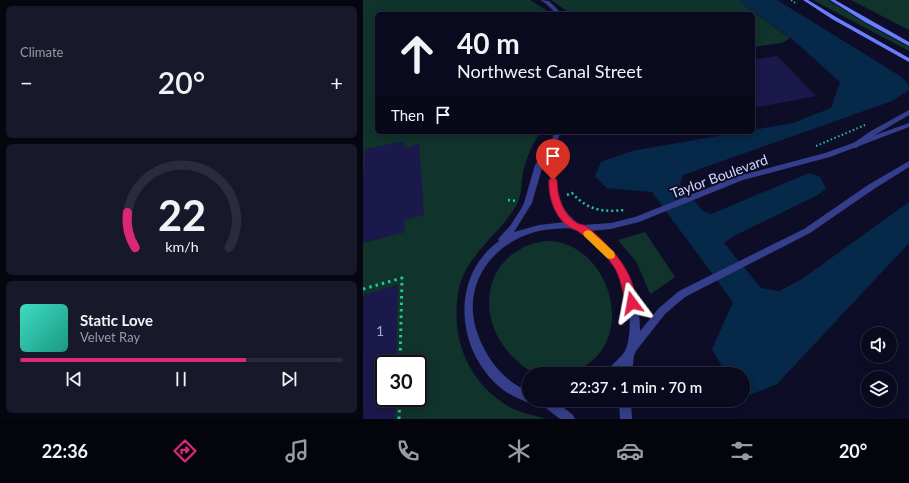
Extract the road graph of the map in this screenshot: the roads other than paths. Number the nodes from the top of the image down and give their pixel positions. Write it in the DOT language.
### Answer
graph roads {
  1 [pos="542,0"];
  2 [pos="805,0"];
  3 [pos="832,0"];
  4 [pos="557,12"];
  5 [pos="909,44"];
  6 [pos="909,60"];
  7 [pos="909,112"];
  8 [pos="909,125"];
  9 [pos="557,134"];
  10 [pos="854,146"];
  11 [pos="551,148"];
  12 [pos="909,164"];
  13 [pos="577,227"];
  14 [pos="493,248"];
  15 [pos="630,351"];
  16 [pos="617,367"];
  17 [pos="628,367"];
  18 [pos="522,395"];
  19 [pos="556,407"];
  20 [pos="625,407"];
  21 [pos="569,419"];
  22 [pos="626,419"];
  1 -- 4 [label="street"];
  2 -- 6 [label="main road"];
  3 -- 5 [label="main road"];
  7 -- 10 [label="street"];
  8 -- 10 [label="street, Taylor Boulevard"];
  9 -- 11 [label="street"];
  10 -- 13 [label="street, Taylor Boulevard"];
  11 -- 13 [label="street"];
  11 -- 14 [label="street"];
  12 -- 15 [label="street"];
  13 -- 14 [label="street, Taylor Boulevard"];
  13 -- 15 [label="street"];
  14 -- 18 [label="street"];
  15 -- 16 [label="street"];
  15 -- 17 [label="street"];
  19 -- 21 [label="street"];
  20 -- 22 [label="street"];
}
